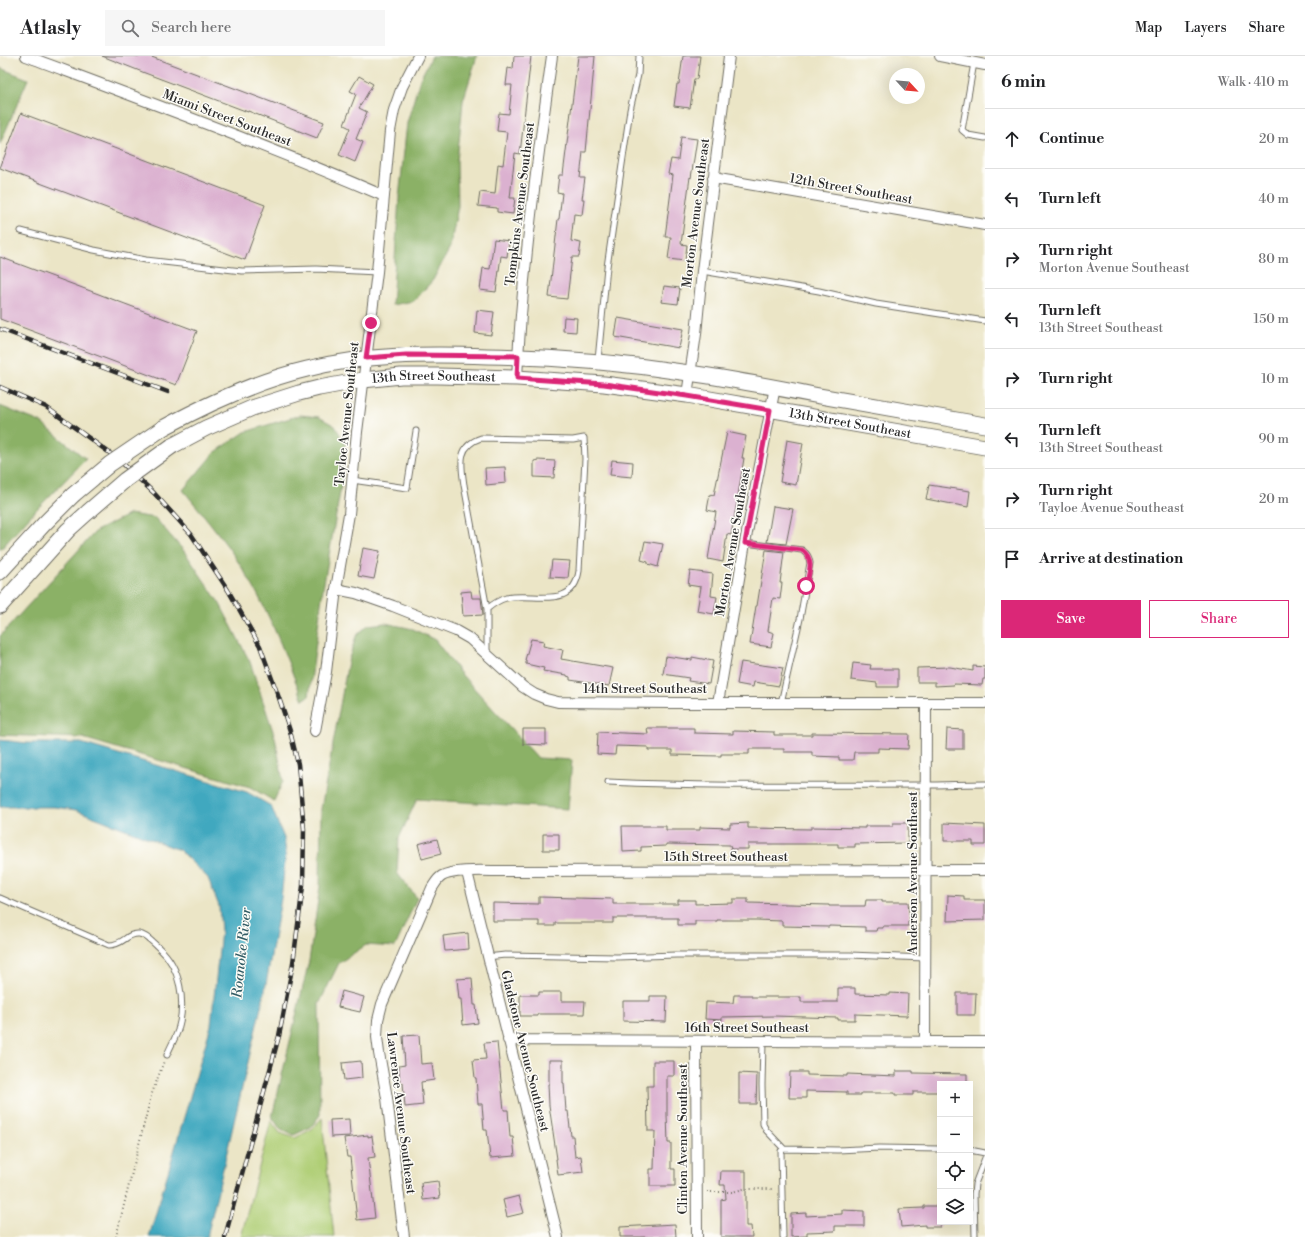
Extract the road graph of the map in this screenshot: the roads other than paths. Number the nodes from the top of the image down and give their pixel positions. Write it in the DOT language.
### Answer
graph roads {
  1 [pos="26,56"];
  2 [pos="418,56"];
  3 [pos="552,56"];
  4 [pos="640,56"];
  5 [pos="729,56"];
  6 [pos="940,56"];
  7 [pos="974,62"];
  8 [pos="985,65"];
  9 [pos="985,138"];
  10 [pos="714,178"];
  11 [pos="384,196"];
  12 [pos="985,225"];
  13 [pos="21,231"];
  14 [pos="702,271"];
  15 [pos="377,272"];
  16 [pos="985,321"];
  17 [pos="518,356"];
  18 [pos="366,358"];
  19 [pos="598,361"];
  20 [pos="691,373"];
  21 [pos="517,378"];
  22 [pos="363,380"];
  23 [pos="775,387"];
  24 [pos="687,396"];
  25 [pos="770,410"];
  26 [pos="985,425"];
  27 [pos="416,431"];
  28 [pos="985,447"];
  29 [pos="352,480"];
  30 [pos="745,543"];
  31 [pos="0,572"];
  32 [pos="336,589"];
  33 [pos="0,606"];
  34 [pos="487,609"];
  35 [pos="487,654"];
  36 [pos="718,703"];
  37 [pos="781,703"];
  38 [pos="985,703"];
  39 [pos="926,704"];
  40 [pos="315,731"];
  41 [pos="608,782"];
  42 [pos="985,784"];
  43 [pos="926,786"];
  44 [pos="925,870"];
  45 [pos="985,870"];
  46 [pos="467,872"];
  47 [pos="0,898"];
  48 [pos="488,957"];
  49 [pos="926,958"];
  50 [pos="508,1040"];
  51 [pos="696,1041"];
  52 [pos="763,1042"];
  53 [pos="925,1042"];
  54 [pos="985,1042"];
  55 [pos="167,1056"];
  56 [pos="784,1149"];
  57 [pos="937,1150"];
  58 [pos="973,1151"];
  59 [pos="985,1153"];
  60 [pos="985,1158"];
  61 [pos="404,1237"];
  62 [pos="558,1237"];
  63 [pos="696,1237"];
  64 [pos="783,1237"];
  65 [pos="975,1237"];
  1 -- 11 [label="street, Miami Street Southeast"];
  2 -- 11 [label="street, Tayloe Avenue Southeast"];
  3 -- 17 [label="street, Tompkins Avenue Southeast"];
  4 -- 19 [label="lane"];
  5 -- 10 [label="street, Morton Avenue Southeast"];
  6 -- 7 [label="street"];
  7 -- 8 [label="street"];
  7 -- 9 [label="lane"];
  10 -- 12 [label="street, 12th Street Southeast"];
  10 -- 14 [label="street, Morton Avenue Southeast"];
  11 -- 15 [label="street, Tayloe Avenue Southeast"];
  13 -- 15 [label="lane"];
  14 -- 16 [label="lane"];
  14 -- 20 [label="street, Morton Avenue Southeast"];
  15 -- 18 [label="street, Tayloe Avenue Southeast"];
  17 -- 18 [label="main road, 13th Street Southeast"];
  17 -- 19 [label="main road, 13th Street Southeast"];
  17 -- 21 [label="street, Tompkins Avenue Southeast"];
  18 -- 22 [label="street, Tayloe Avenue Southeast"];
  18 -- 31 [label="main road, 13th Street Southeast, bridge"];
  19 -- 20 [label="main road, 13th Street Southeast"];
  20 -- 23 [label="main road, 13th Street Southeast"];
  20 -- 24 [label="street, Morton Avenue Southeast"];
  21 -- 22 [label="main road, 13th Street Southeast"];
  21 -- 24 [label="main road, 13th Street Southeast"];
  22 -- 29 [label="street, Tayloe Avenue Southeast"];
  22 -- 33 [label="main road, 13th Street Southeast, bridge"];
  23 -- 25 [label="street, Morton Avenue Southeast"];
  23 -- 26 [label="main road, 13th Street Southeast"];
  24 -- 25 [label="main road, 13th Street Southeast"];
  25 -- 28 [label="main road, 13th Street Southeast"];
  25 -- 30 [label="street, Morton Avenue Southeast"];
  27 -- 29 [label="lane"];
  29 -- 32 [label="street, Tayloe Avenue Southeast"];
  30 -- 36 [label="street, Morton Avenue Southeast"];
  30 -- 37 [label="lane"];
  32 -- 35 [label="street, 14th Street Southeast"];
  32 -- 40 [label="street, Tayloe Avenue Southeast"];
  34 -- 34 [label="lane"];
  34 -- 35 [label="lane"];
  35 -- 36 [label="street, 14th Street Southeast"];
  36 -- 37 [label="street, 14th Street Southeast"];
  37 -- 39 [label="street, 14th Street Southeast"];
  38 -- 39 [label="street, 14th Street Southeast"];
  39 -- 43 [label="street, Anderson Avenue Southeast"];
  41 -- 43 [label="lane"];
  42 -- 43 [label="lane"];
  43 -- 44 [label="street, Anderson Avenue Southeast"];
  44 -- 45 [label="street, 15th Street Southeast"];
  44 -- 46 [label="street, 15th Street Southeast"];
  44 -- 49 [label="street, Anderson Avenue Southeast"];
  46 -- 48 [label="street, Gladstone Avenue Southeast"];
  46 -- 61 [label="street, Lawrence Avenue Southeast"];
  47 -- 55 [label="lane"];
  48 -- 49 [label="lane"];
  48 -- 50 [label="street, Gladstone Avenue Southeast"];
  49 -- 53 [label="street, Anderson Avenue Southeast"];
  50 -- 51 [label="street, 16th Street Southeast"];
  50 -- 62 [label="street, Gladstone Avenue Southeast"];
  51 -- 52 [label="street, 16th Street Southeast"];
  51 -- 63 [label="street, Clinton Avenue Southeast"];
  52 -- 53 [label="street, 16th Street Southeast"];
  52 -- 56 [label="lane"];
  53 -- 54 [label="street, 16th Street Southeast"];
  56 -- 57 [label="lane"];
  56 -- 64 [label="lane"];
  58 -- 59 [label="lane"];
  60 -- 65 [label="lane"];
}
